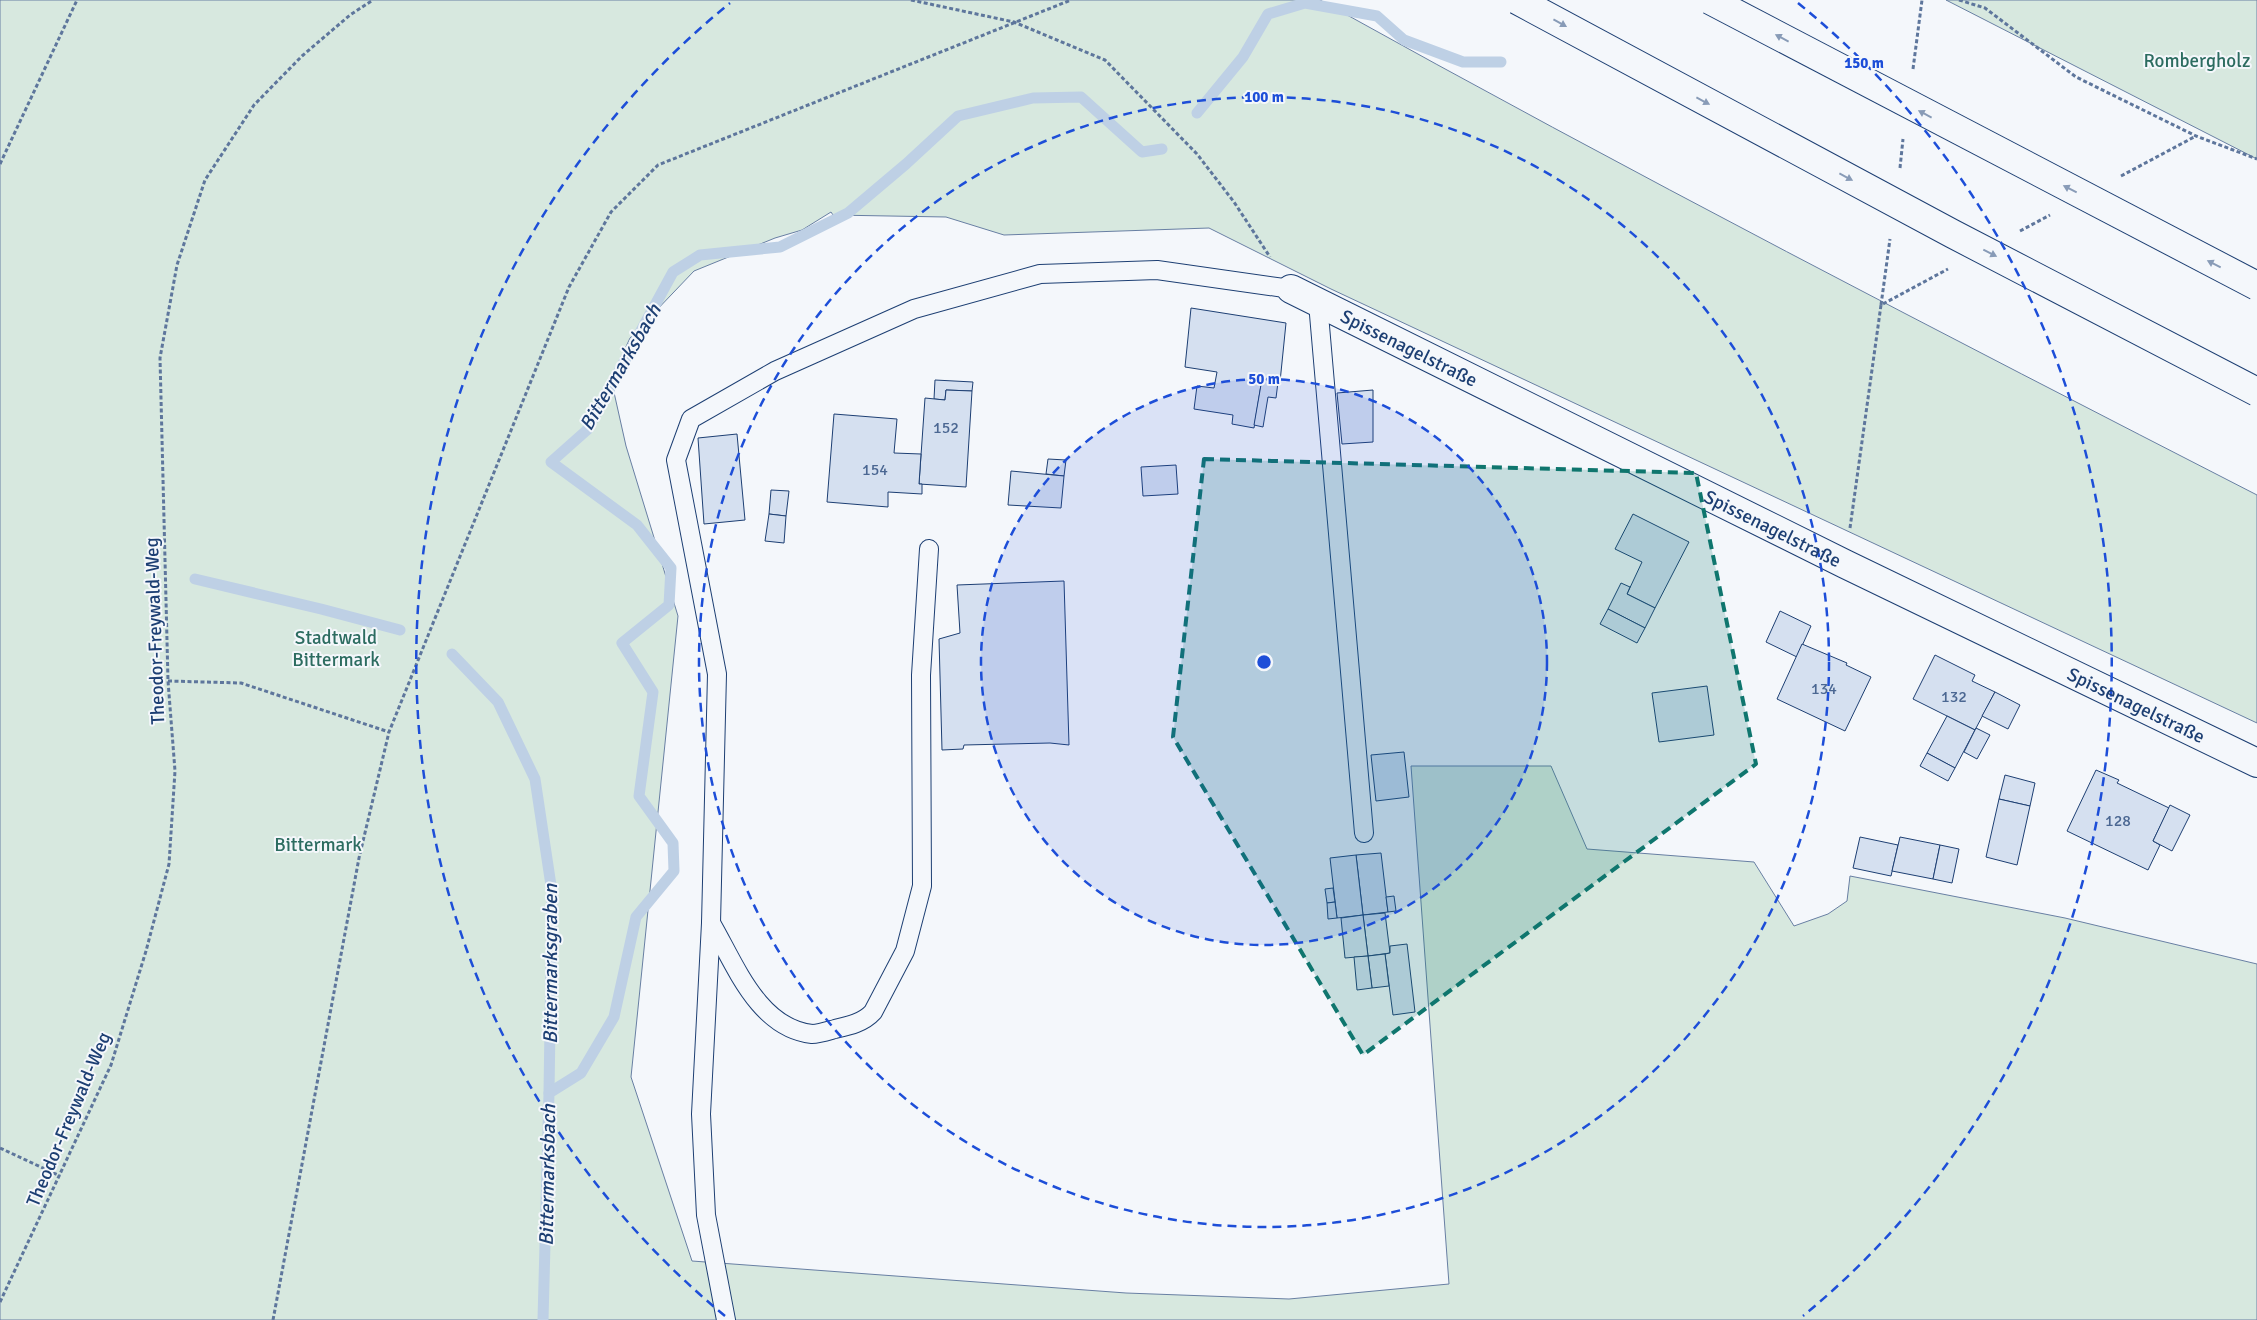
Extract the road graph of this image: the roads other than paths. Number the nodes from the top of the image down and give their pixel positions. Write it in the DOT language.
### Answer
graph roads {
  1 [pos="1517,0"];
  2 [pos="1710,0"];
  3 [pos="2257,286"];
  4 [pos="1290,289"];
  5 [pos="1318,303"];
  6 [pos="2257,392"];
  7 [pos="930,548"];
  8 [pos="2257,763"];
  9 [pos="1364,833"];
  10 [pos="711,923"];
  11 [pos="726,1320"];
  1 -- 6 [label="main road, one-way, bridge"];
  3 -- 2 [label="main road, one-way, bridge"];
  4 -- 5 [label="main road, Spissenagelstraße"];
  4 -- 10 [label="lane"];
  5 -- 8 [label="main road, Spissenagelstraße"];
  5 -- 9 [label="lane"];
  7 -- 10 [label="lane"];
  10 -- 11 [label="lane"];
}
